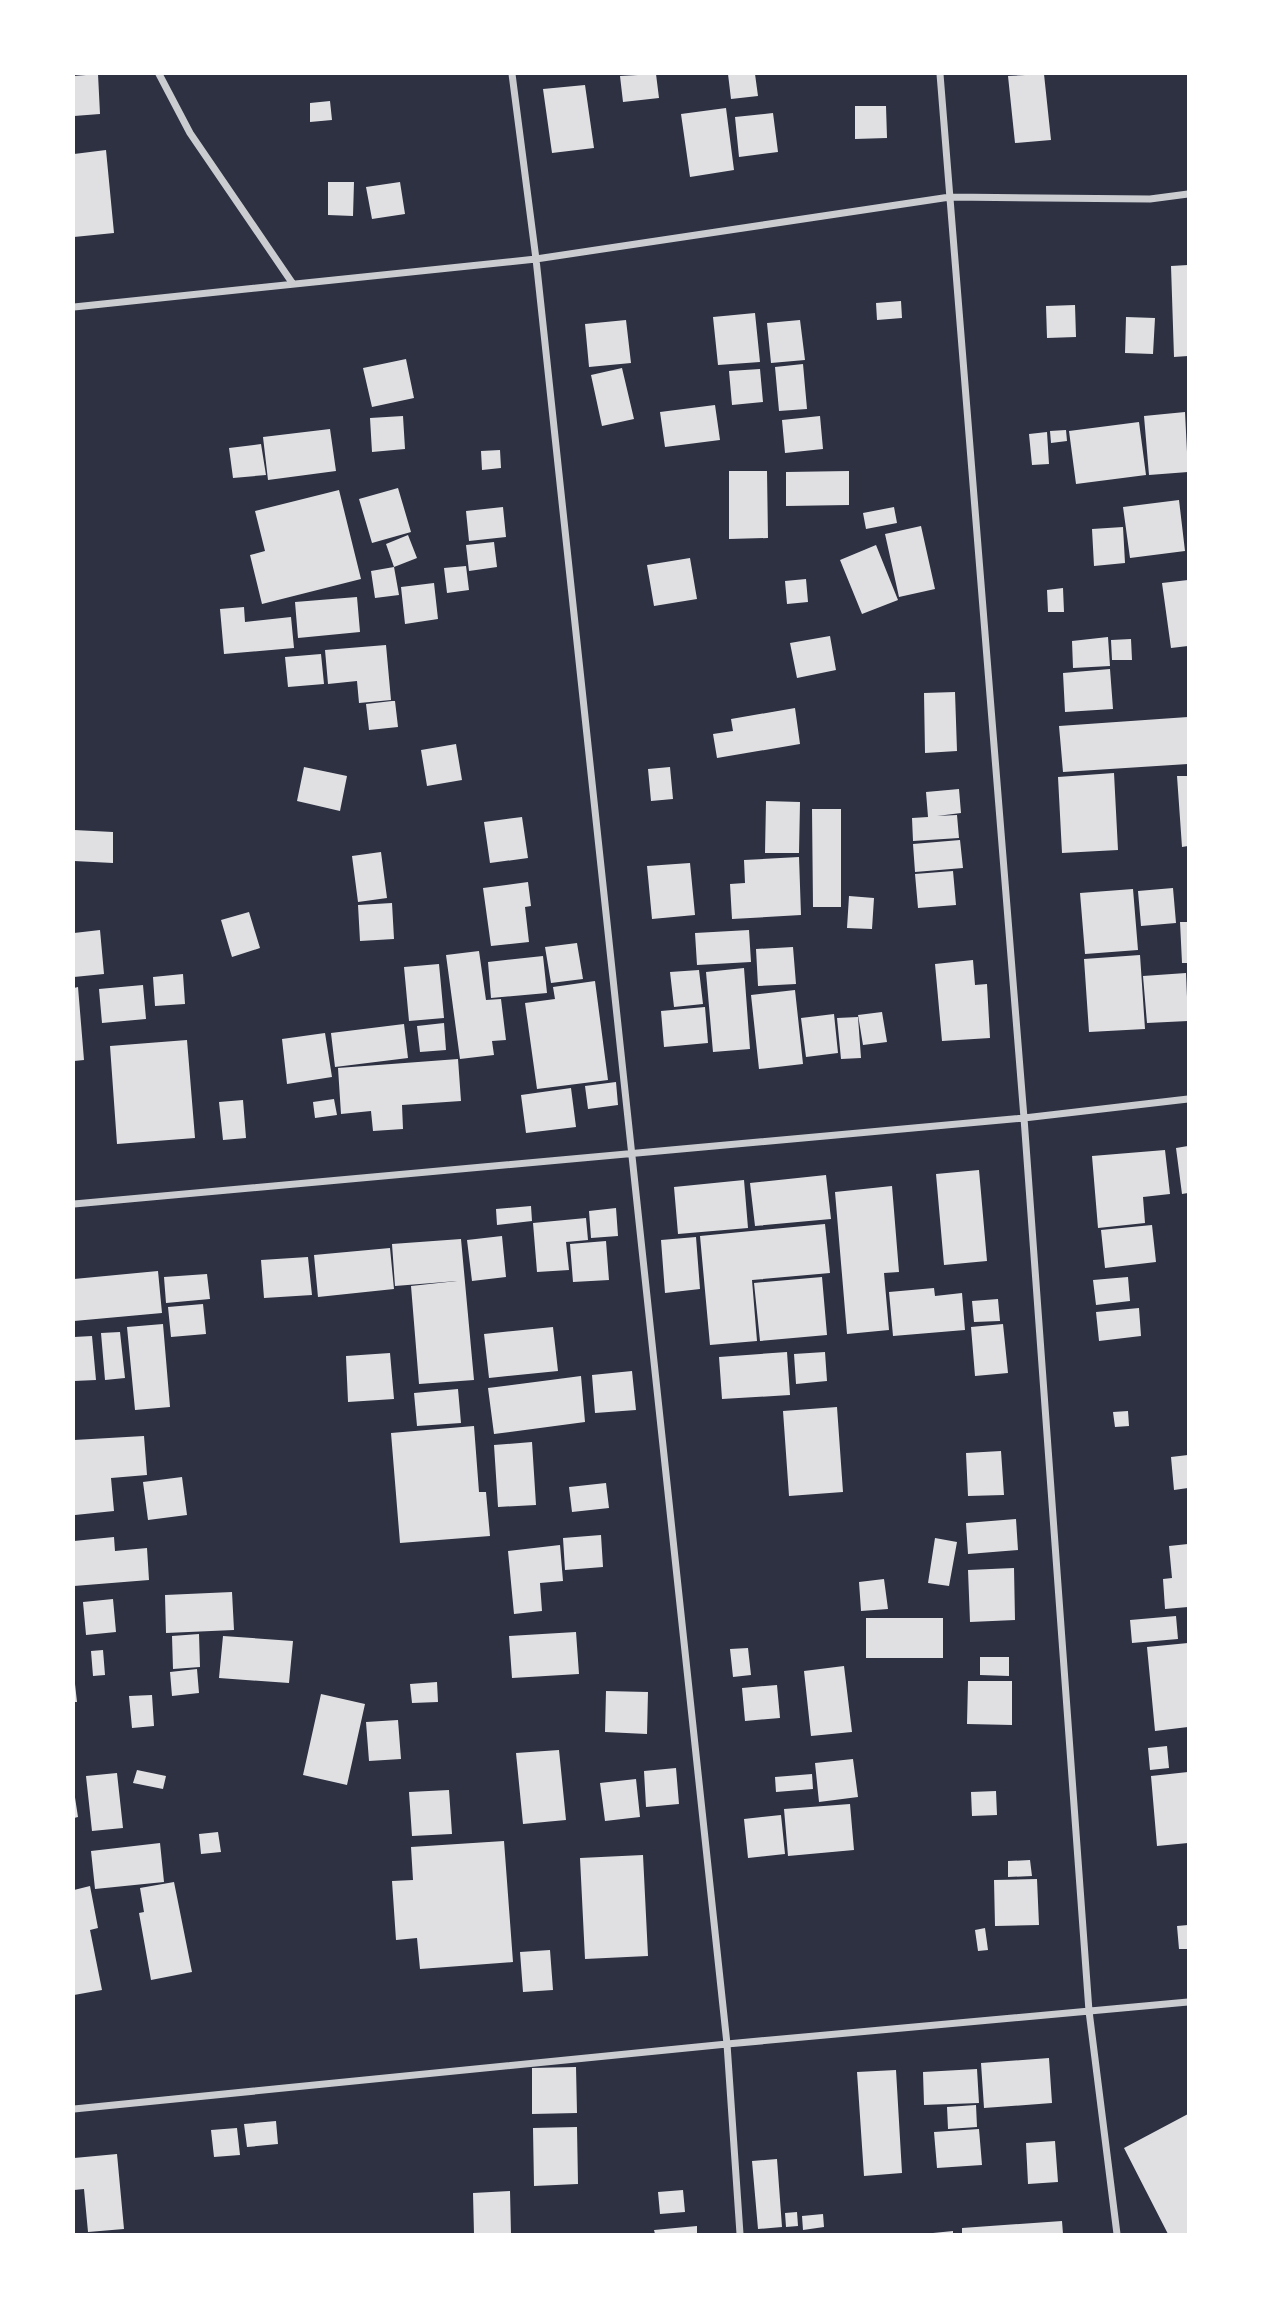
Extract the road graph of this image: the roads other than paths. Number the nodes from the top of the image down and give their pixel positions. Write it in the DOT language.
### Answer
graph roads {
  1 [pos="159,74"];
  2 [pos="512,74"];
  3 [pos="940,74"];
  4 [pos="1188,194"];
  5 [pos="950,197"];
  6 [pos="536,259"];
  7 [pos="293,284"];
  8 [pos="74,307"];
  9 [pos="1188,1099"];
  10 [pos="1024,1118"];
  11 [pos="632,1154"];
  12 [pos="74,1204"];
  13 [pos="1188,2002"];
  14 [pos="1089,2011"];
  15 [pos="727,2044"];
  16 [pos="74,2109"];
  17 [pos="740,2235"];
  18 [pos="1117,2235"];
  1 -- 7 [label="street"];
  2 -- 6 [label="street"];
  3 -- 5 [label="street"];
  4 -- 5 [label="street"];
  5 -- 6 [label="street"];
  5 -- 10 [label="street"];
  6 -- 7 [label="street"];
  6 -- 11 [label="street"];
  7 -- 8 [label="street"];
  9 -- 10 [label="street"];
  10 -- 11 [label="street"];
  10 -- 14 [label="street"];
  11 -- 12 [label="street"];
  11 -- 15 [label="street"];
  13 -- 14 [label="street"];
  14 -- 15 [label="street"];
  14 -- 18 [label="street"];
  15 -- 16 [label="street"];
  15 -- 17 [label="street"];
}
